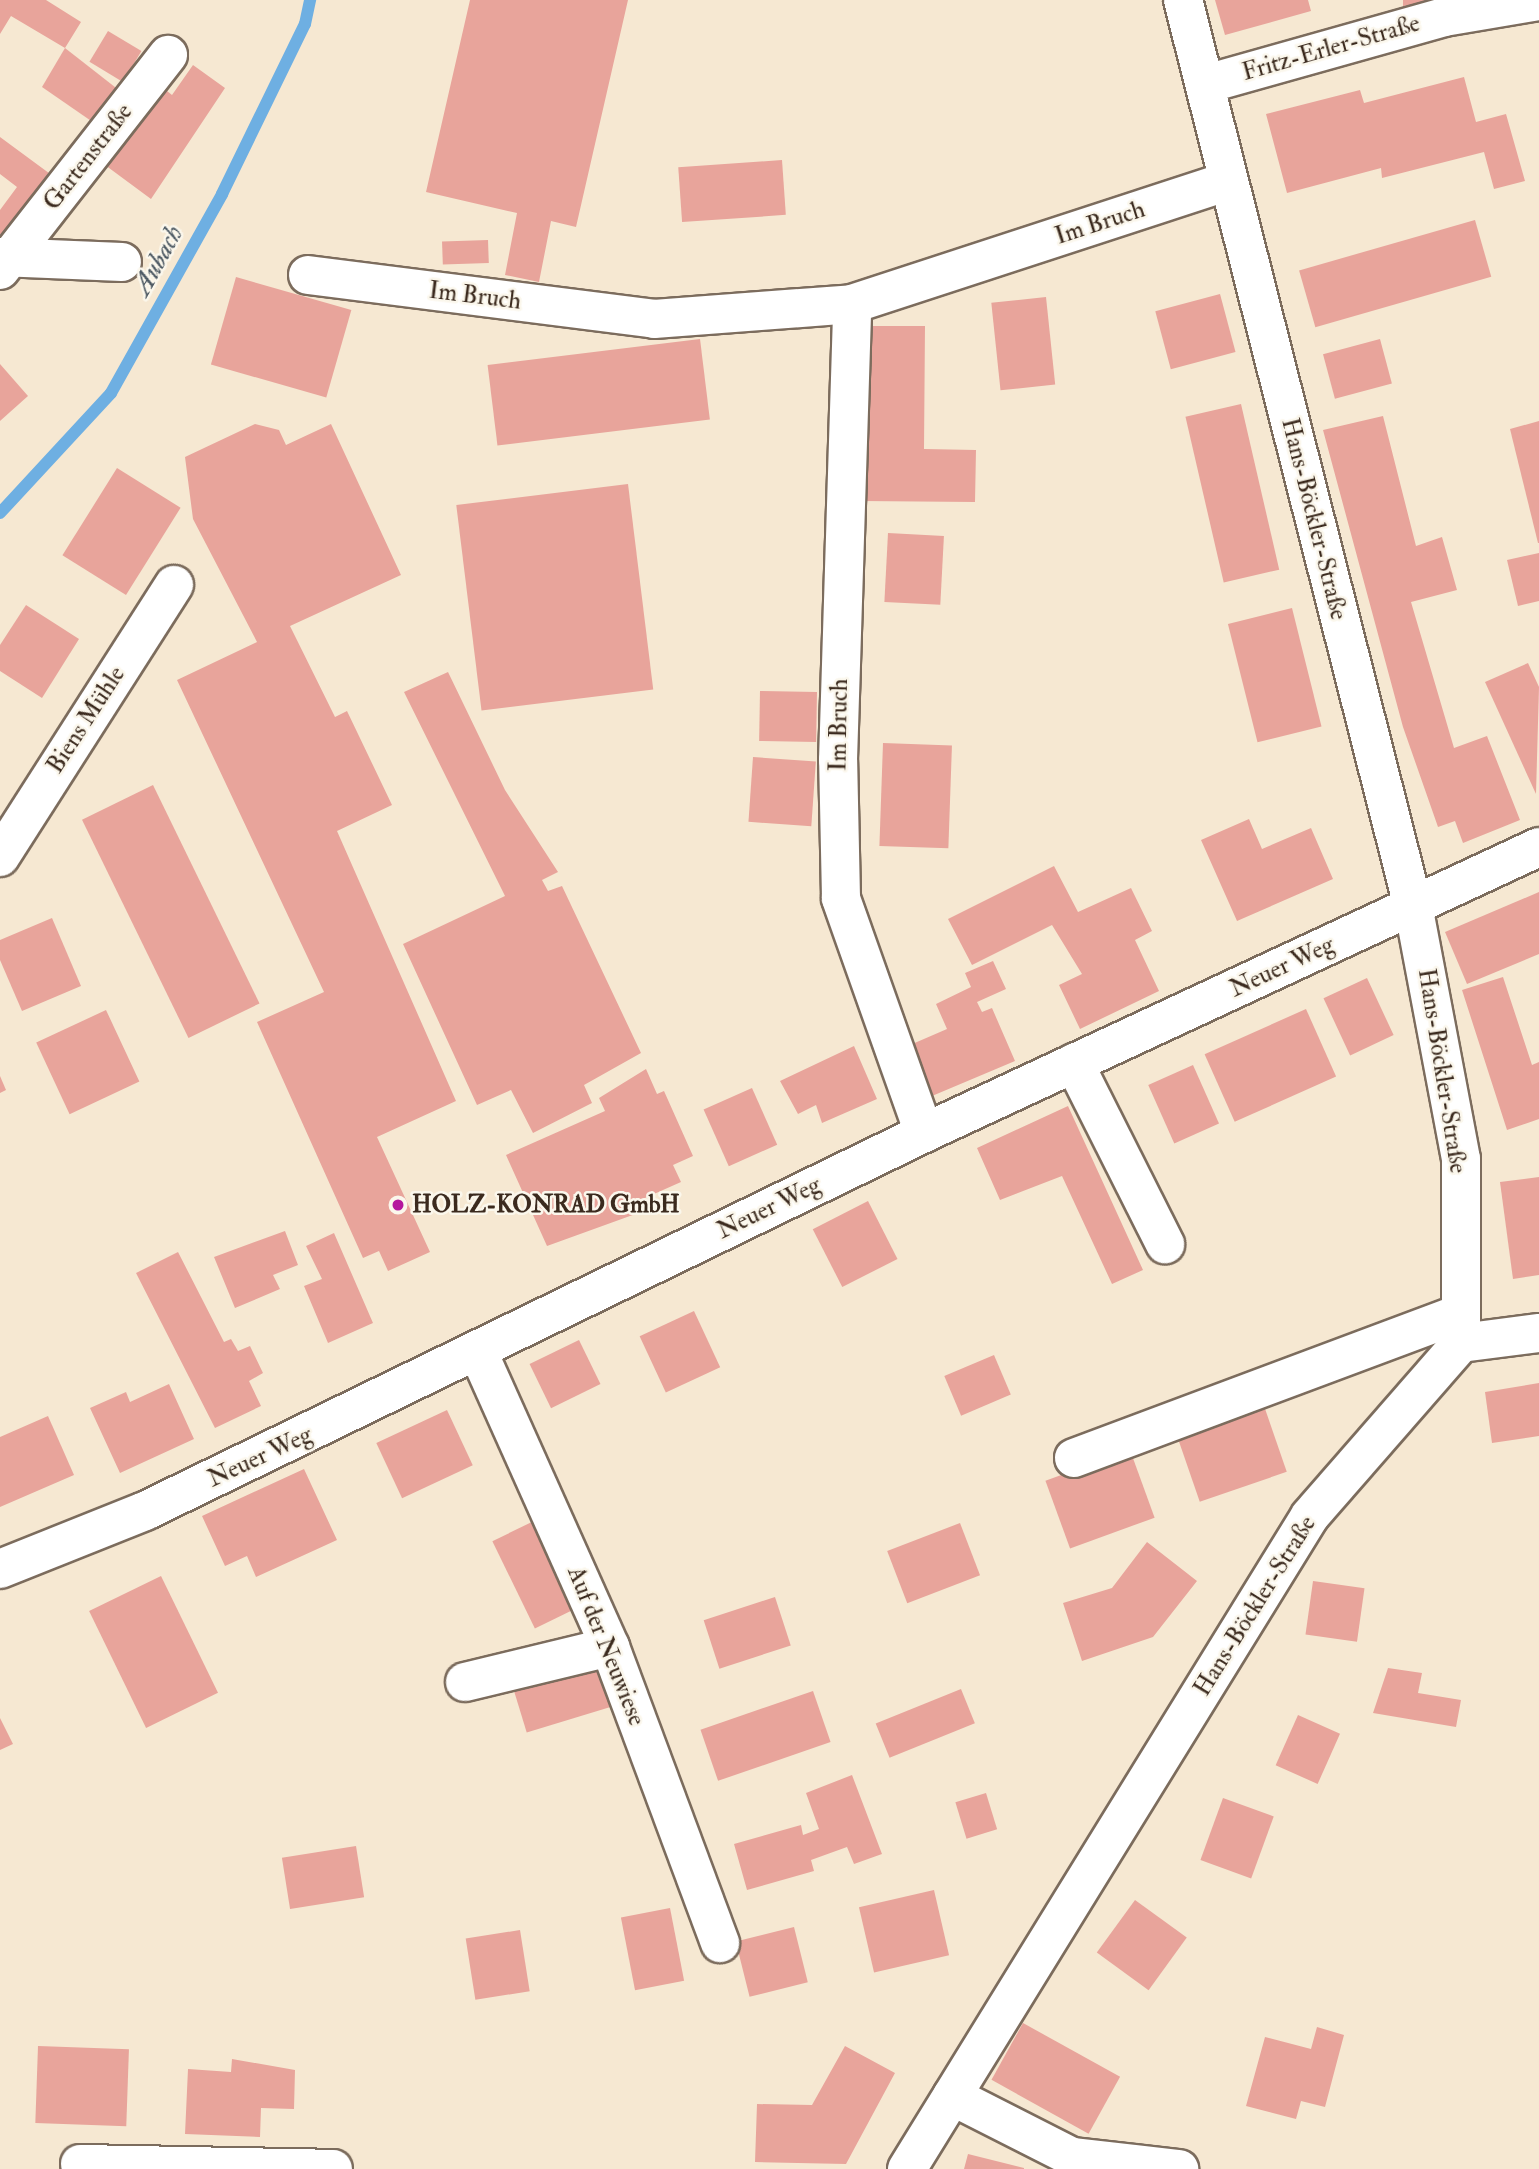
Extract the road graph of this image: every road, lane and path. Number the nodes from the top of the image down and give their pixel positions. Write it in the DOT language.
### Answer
graph roads {
  1 [pos="1183,0"];
  2 [pos="1539,1"];
  3 [pos="168,55"];
  4 [pos="1206,84"];
  5 [pos="1228,181"];
  6 [pos="3,262"];
  7 [pos="122,262"];
  8 [pos="308,275"];
  9 [pos="852,304"];
  10 [pos="174,584"];
  11 [pos="1539,846"];
  12 [pos="0,857"];
  13 [pos="1413,906"];
  14 [pos="1074,1063"];
  15 [pos="924,1133"];
  16 [pos="1165,1244"];
  17 [pos="1461,1328"];
  18 [pos="1539,1333"];
  19 [pos="479,1354"];
  20 [pos="1073,1458"];
  21 [pos="0,1569"];
  22 [pos="610,1647"];
  23 [pos="465,1682"];
  24 [pos="720,1943"];
  25 [pos="952,2096"];
  26 [pos="80,2164"];
  27 [pos="333,2169"];
  28 [pos="906,2169"];
  29 [pos="1179,2169"];
  1 -- 4 [label="street, Hans-Böckler-Straße"];
  2 -- 4 [label="street, Fritz-Erler-Straße"];
  3 -- 6 [label="street, Gartenstraße"];
  4 -- 5 [label="street, Hans-Böckler-Straße"];
  5 -- 9 [label="street, Im Bruch"];
  5 -- 13 [label="street, Hans-Böckler-Straße"];
  6 -- 7 [label="street, Gartenstraße"];
  8 -- 9 [label="street, Im Bruch"];
  9 -- 15 [label="street, Im Bruch"];
  10 -- 12 [label="street, Biens Mühle"];
  11 -- 13 [label="street, Neuer Weg"];
  13 -- 14 [label="street, Neuer Weg"];
  13 -- 17 [label="street, Hans-Böckler-Straße"];
  14 -- 15 [label="street, Neuer Weg"];
  14 -- 16 [label="street"];
  15 -- 19 [label="street, Neuer Weg"];
  17 -- 18 [label="street"];
  17 -- 20 [label="street"];
  17 -- 25 [label="street, Hans-Böckler-Straße"];
  19 -- 21 [label="street, Neuer Weg"];
  19 -- 22 [label="street, Auf der Neuwiese"];
  22 -- 23 [label="street"];
  22 -- 24 [label="street, Auf der Neuwiese"];
  25 -- 28 [label="street, Hans-Böckler-Straße"];
  25 -- 29 [label="street"];
  26 -- 27 [label="street"];
}
